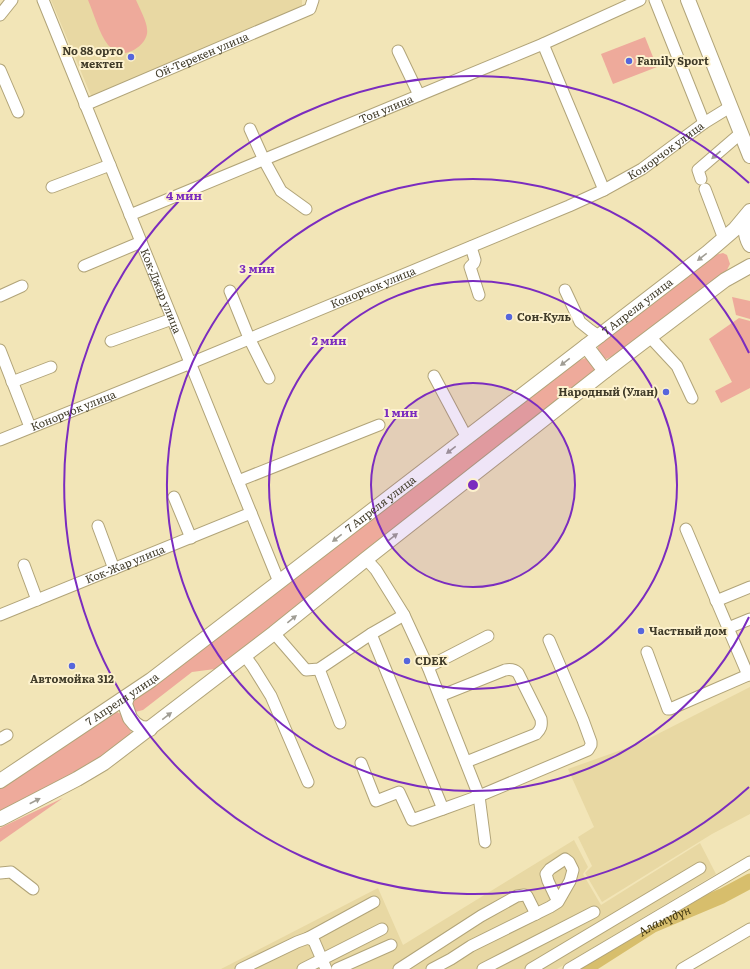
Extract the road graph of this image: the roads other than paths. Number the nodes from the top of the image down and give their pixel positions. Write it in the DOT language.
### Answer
graph roads {
  1 [pos="12,0"];
  2 [pos="43,0"];
  3 [pos="313,0"];
  4 [pos="640,0"];
  5 [pos="655,0"];
  6 [pos="688,0"];
  7 [pos="0,15"];
  8 [pos="543,44"];
  9 [pos="398,51"];
  10 [pos="0,70"];
  11 [pos="419,95"];
  12 [pos="85,105"];
  13 [pos="730,107"];
  14 [pos="18,112"];
  15 [pos="704,123"];
  16 [pos="250,129"];
  17 [pos="741,133"];
  18 [pos="750,156"];
  19 [pos="264,160"];
  20 [pos="110,165"];
  21 [pos="701,179"];
  22 [pos="52,187"];
  23 [pos="706,189"];
  24 [pos="604,190"];
  25 [pos="306,209"];
  26 [pos="750,211"];
  27 [pos="130,215"];
  28 [pos="724,238"];
  29 [pos="141,242"];
  30 [pos="750,245"];
  31 [pos="471,247"];
  32 [pos="84,266"];
  33 [pos="750,266"];
  34 [pos="750,273"];
  35 [pos="733,275"];
  36 [pos="22,286"];
  37 [pos="565,290"];
  38 [pos="230,291"];
  39 [pos="479,295"];
  40 [pos="0,296"];
  41 [pos="172,318"];
  42 [pos="600,336"];
  43 [pos="650,337"];
  44 [pos="249,338"];
  45 [pos="111,341"];
  46 [pos="586,346"];
  47 [pos="0,350"];
  48 [pos="190,363"];
  49 [pos="51,367"];
  50 [pos="605,371"];
  51 [pos="434,376"];
  52 [pos="269,378"];
  53 [pos="12,382"];
  54 [pos="692,398"];
  55 [pos="379,425"];
  56 [pos="30,427"];
  57 [pos="466,438"];
  58 [pos="0,440"];
  59 [pos="238,480"];
  60 [pos="174,497"];
  61 [pos="251,513"];
  62 [pos="98,526"];
  63 [pos="686,528"];
  64 [pos="190,538"];
  65 [pos="366,559"];
  66 [pos="24,565"];
  67 [pos="114,569"];
  68 [pos="279,582"];
  69 [pos="750,587"];
  70 [pos="37,600"];
  71 [pos="716,601"];
  72 [pos="0,615"];
  73 [pos="404,615"];
  74 [pos="750,619"];
  75 [pos="728,628"];
  76 [pos="274,633"];
  77 [pos="371,634"];
  78 [pos="488,636"];
  79 [pos="549,640"];
  80 [pos="647,652"];
  81 [pos="245,656"];
  82 [pos="428,667"];
  83 [pos="319,669"];
  84 [pos="749,675"];
  85 [pos="440,696"];
  86 [pos="127,697"];
  87 [pos="340,723"];
  88 [pos="150,729"];
  89 [pos="466,762"];
  90 [pos="361,763"];
  91 [pos="0,781"];
  92 [pos="308,782"];
  93 [pos="479,796"];
  94 [pos="443,809"];
  95 [pos="0,819"];
  96 [pos="485,842"];
  97 [pos="750,862"];
  98 [pos="700,868"];
  99 [pos="0,873"];
  100 [pos="33,889"];
  101 [pos="374,902"];
  102 [pos="558,902"];
  103 [pos="594,912"];
  104 [pos="536,914"];
  105 [pos="382,929"];
  106 [pos="750,929"];
  107 [pos="308,938"];
  108 [pos="391,945"];
  109 [pos="324,964"];
  110 [pos="242,969"];
  111 [pos="303,969"];
  112 [pos="337,969"];
  113 [pos="399,969"];
  114 [pos="432,969"];
  115 [pos="483,969"];
  116 [pos="531,969"];
  117 [pos="569,969"];
  118 [pos="682,969"];
  1 -- 7 [label="street"];
  2 -- 12 [label="street, Кок-Джар улица"];
  3 -- 12 [label="street, Ой-Терекен улица"];
  4 -- 8 [label="street, Тон улица"];
  5 -- 15 [label="street"];
  6 -- 13 [label="main road"];
  8 -- 11 [label="street, Тон улица"];
  8 -- 24 [label="street"];
  9 -- 11 [label="street"];
  10 -- 14 [label="street"];
  11 -- 19 [label="street, Тон улица"];
  12 -- 20 [label="street, Кок-Джар улица"];
  13 -- 15 [label="street, Конорчок улица"];
  13 -- 17 [label="main road"];
  15 -- 24 [label="street, Конорчок улица"];
  16 -- 19 [label="street"];
  17 -- 18 [label="main road"];
  17 -- 21 [label="street, one-way"];
  19 -- 25 [label="street"];
  19 -- 27 [label="street, Тон улица"];
  20 -- 22 [label="street"];
  20 -- 27 [label="street, Кок-Джар улица"];
  23 -- 28 [label="street"];
  24 -- 31 [label="street, Конорчок улица"];
  26 -- 28 [label="main road, 7 Апреля улица"];
  26 -- 30 [label="main road"];
  27 -- 29 [label="street, Кок-Джар улица"];
  28 -- 42 [label="main road, 7 Апреля улица, one-way"];
  29 -- 32 [label="street"];
  29 -- 41 [label="street, Кок-Джар улица"];
  31 -- 39 [label="street"];
  31 -- 44 [label="street, Конорчок улица"];
  33 -- 35 [label="main road"];
  34 -- 35 [label="main road"];
  35 -- 43 [label="main road"];
  36 -- 40 [label="street"];
  37 -- 42 [label="street"];
  38 -- 44 [label="street"];
  41 -- 45 [label="street"];
  41 -- 48 [label="street, Кок-Джар улица"];
  42 -- 46 [label="main road, 7 Апреля улица"];
  43 -- 50 [label="main road"];
  43 -- 54 [label="street"];
  44 -- 48 [label="street, Конорчок улица"];
  44 -- 52 [label="street"];
  46 -- 50 [label="main road"];
  46 -- 57 [label="main road, 7 Апреля улица, one-way"];
  47 -- 53 [label="street"];
  48 -- 56 [label="street, Конорчок улица"];
  48 -- 59 [label="street, Кок-Джар улица"];
  49 -- 53 [label="street"];
  65 -- 50 [label="main road, one-way"];
  51 -- 57 [label="street"];
  53 -- 56 [label="street"];
  55 -- 59 [label="street"];
  56 -- 58 [label="street, Конорчок улица"];
  57 -- 68 [label="main road, 7 Апреля улица, one-way"];
  59 -- 61 [label="street, Кок-Джар улица"];
  60 -- 64 [label="street"];
  61 -- 64 [label="street, Кок-Жар улица"];
  61 -- 68 [label="street, Кок-Джар улица"];
  62 -- 67 [label="street"];
  63 -- 71 [label="street"];
  64 -- 67 [label="street, Кок-Жар улица"];
  65 -- 73 [label="street"];
  76 -- 65 [label="main road, one-way"];
  66 -- 70 [label="street"];
  67 -- 70 [label="street, Кок-Жар улица"];
  68 -- 86 [label="main road, 7 Апреля улица"];
  69 -- 71 [label="street"];
  70 -- 72 [label="street, Кок-Жар улица"];
  71 -- 75 [label="street"];
  73 -- 77 [label="street"];
  73 -- 82 [label="street"];
  74 -- 75 [label="street"];
  75 -- 84 [label="street"];
  76 -- 81 [label="main road"];
  76 -- 83 [label="street"];
  77 -- 83 [label="street"];
  77 -- 94 [label="street"];
  78 -- 82 [label="street"];
  79 -- 93 [label="street"];
  80 -- 84 [label="street"];
  88 -- 81 [label="main road, one-way"];
  81 -- 92 [label="street"];
  82 -- 85 [label="street"];
  83 -- 87 [label="street"];
  85 -- 89 [label="street"];
  85 -- 89 [label="street"];
  86 -- 88 [label="main road"];
  86 -- 91 [label="main road, 7 Апреля улица"];
  95 -- 88 [label="main road, one-way"];
  89 -- 93 [label="street"];
  90 -- 94 [label="street"];
  93 -- 94 [label="street"];
  93 -- 96 [label="street"];
  97 -- 117 [label="street"];
  98 -- 116 [label="street"];
  99 -- 100 [label="street"];
  101 -- 107 [label="street"];
  102 -- 104 [label="street"];
  103 -- 115 [label="street"];
  104 -- 113 [label="street"];
  104 -- 114 [label="street"];
  105 -- 109 [label="street"];
  106 -- 118 [label="street"];
  107 -- 109 [label="street"];
  107 -- 110 [label="street"];
  108 -- 112 [label="street"];
  109 -- 111 [label="street"];
}
